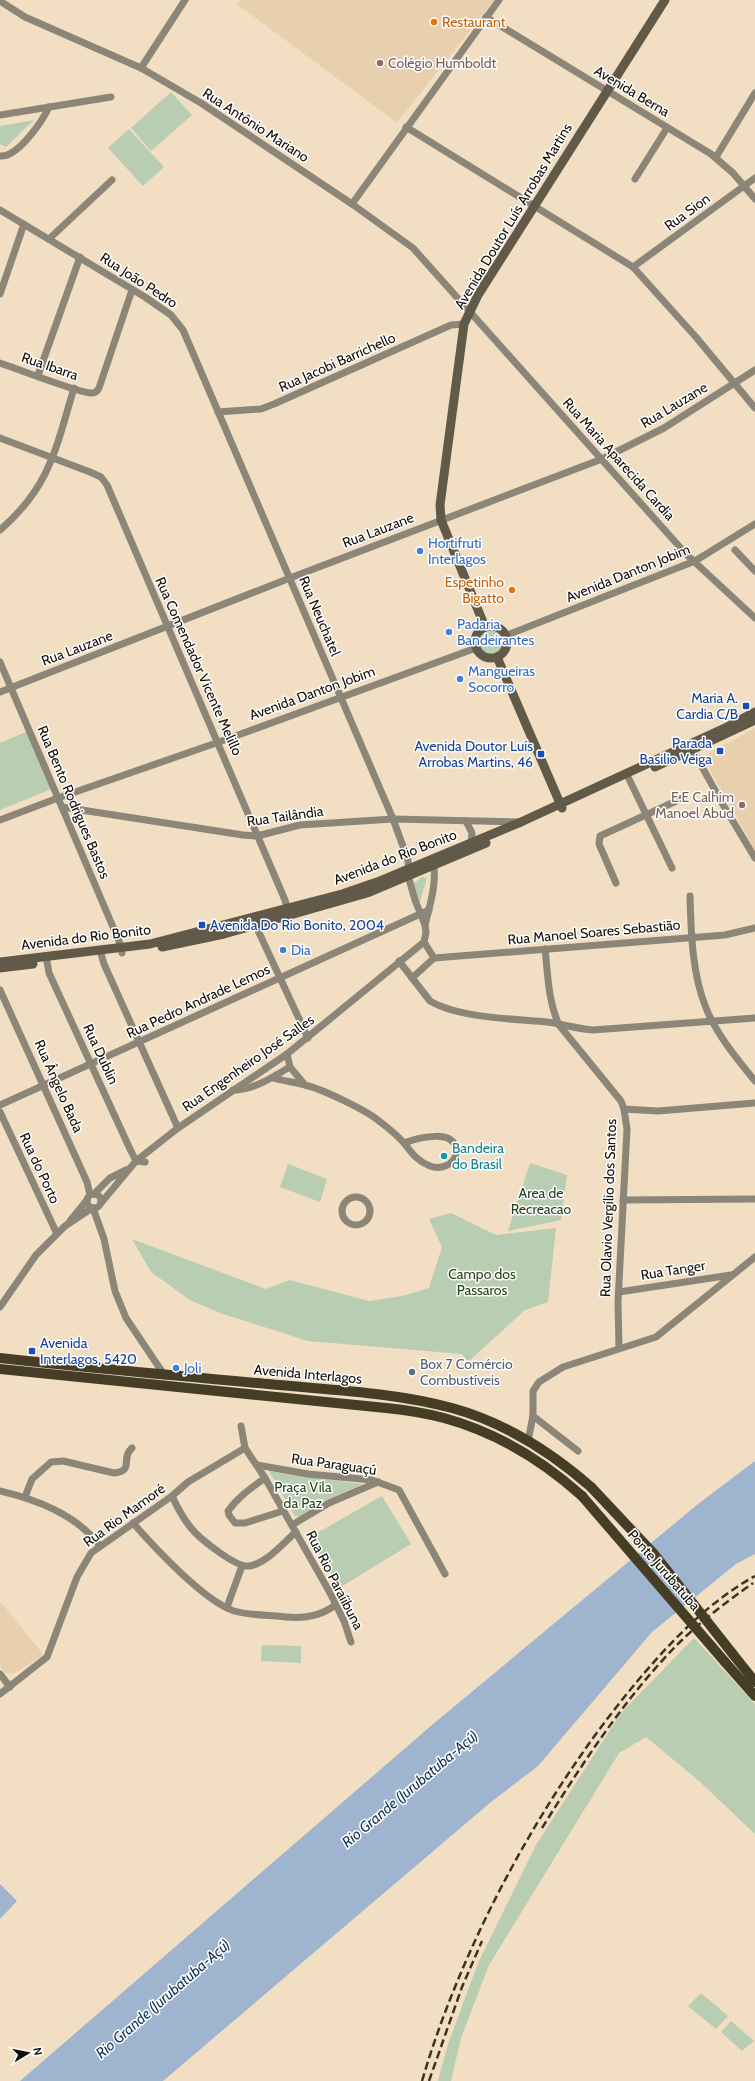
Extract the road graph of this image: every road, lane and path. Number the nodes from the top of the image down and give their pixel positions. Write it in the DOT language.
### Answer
graph roads {
  1 [pos="185,0"];
  2 [pos="499,0"];
  3 [pos="665,0"];
  4 [pos="0,1"];
  5 [pos="486,17"];
  6 [pos="141,68"];
  7 [pos="606,91"];
  8 [pos="755,93"];
  9 [pos="111,97"];
  10 [pos="49,107"];
  11 [pos="0,115"];
  12 [pos="406,127"];
  13 [pos="667,128"];
  14 [pos="0,156"];
  15 [pos="716,157"];
  16 [pos="755,178"];
  17 [pos="635,179"];
  18 [pos="112,180"];
  19 [pos="745,186"];
  20 [pos="755,199"];
  21 [pos="352,204"];
  22 [pos="534,206"];
  23 [pos="0,210"];
  24 [pos="24,224"];
  25 [pos="49,239"];
  26 [pos="80,258"];
  27 [pos="633,267"];
  28 [pos="132,290"];
  29 [pos="0,294"];
  30 [pos="469,312"];
  31 [pos="464,324"];
  32 [pos="0,363"];
  33 [pos="755,370"];
  34 [pos="38,375"];
  35 [pos="734,383"];
  36 [pos="74,388"];
  37 [pos="755,408"];
  38 [pos="218,412"];
  39 [pos="0,438"];
  40 [pos="53,458"];
  41 [pos="602,459"];
  42 [pos="441,520"];
  43 [pos="755,524"];
  44 [pos="0,530"];
  45 [pos="734,550"];
  46 [pos="695,561"];
  47 [pos="753,567"];
  48 [pos="290,578"];
  49 [pos="755,618"];
  50 [pos="167,627"];
  51 [pos="485,627"];
  52 [pos="505,636"];
  53 [pos="476,648"];
  54 [pos="497,657"];
  55 [pos="0,662"];
  56 [pos="11,687"];
  57 [pos="0,692"];
  58 [pos="341,696"];
  59 [pos="755,712"];
  60 [pos="755,720"];
  61 [pos="219,742"];
  62 [pos="691,747"];
  63 [pos="629,779"];
  64 [pos="685,797"];
  65 [pos="58,798"];
  66 [pos="562,806"];
  67 [pos="62,807"];
  68 [pos="646,814"];
  69 [pos="393,819"];
  70 [pos="0,820"];
  71 [pos="466,821"];
  72 [pos="521,822"];
  73 [pos="257,836"];
  74 [pos="472,842"];
  75 [pos="466,852"];
  76 [pos="755,858"];
  77 [pos="434,866"];
  78 [pos="672,868"];
  79 [pos="409,873"];
  80 [pos="616,883"];
  81 [pos="690,896"];
  82 [pos="429,910"];
  83 [pos="288,912"];
  84 [pos="420,914"];
  85 [pos="253,921"];
  86 [pos="425,925"];
  87 [pos="755,928"];
  88 [pos="692,937"];
  89 [pos="424,942"];
  90 [pos="546,949"];
  91 [pos="122,950"];
  92 [pos="100,953"];
  93 [pos="434,958"];
  94 [pos="47,959"];
  95 [pos="399,961"];
  96 [pos="0,962"];
  97 [pos="0,968"];
  98 [pos="279,978"];
  99 [pos="412,978"];
  100 [pos="0,990"];
  101 [pos="755,1018"];
  102 [pos="713,1022"];
  103 [pos="559,1024"];
  104 [pos="308,1038"];
  105 [pos="139,1043"];
  106 [pos="287,1054"];
  107 [pos="277,1060"];
  108 [pos="92,1065"];
  109 [pos="290,1067"];
  110 [pos="273,1078"];
  111 [pos="755,1081"];
  112 [pos="305,1085"];
  113 [pos="45,1086"];
  114 [pos="233,1090"];
  115 [pos="755,1103"];
  116 [pos="0,1105"];
  117 [pos="624,1109"];
  118 [pos="0,1112"];
  119 [pos="178,1128"];
  120 [pos="404,1143"];
  121 [pos="136,1160"];
  122 [pos="144,1162"];
  123 [pos="128,1169"];
  124 [pos="90,1196"];
  125 [pos="755,1199"];
  126 [pos="623,1200"];
  127 [pos="101,1203"];
  128 [pos="92,1208"];
  129 [pos="67,1224"];
  130 [pos="57,1234"];
  131 [pos="755,1257"];
  132 [pos="732,1275"];
  133 [pos="619,1292"];
  134 [pos="0,1307"];
  135 [pos="619,1348"];
  136 [pos="0,1358"];
  137 [pos="0,1369"];
  138 [pos="164,1375"];
  139 [pos="171,1387"];
  140 [pos="533,1416"];
  141 [pos="241,1426"];
  142 [pos="528,1441"];
  143 [pos="132,1448"];
  144 [pos="245,1448"];
  145 [pos="578,1451"];
  146 [pos="256,1465"];
  147 [pos="265,1478"];
  148 [pos="378,1482"];
  149 [pos="591,1487"];
  150 [pos="0,1491"];
  151 [pos="172,1496"];
  152 [pos="582,1496"];
  153 [pos="25,1497"];
  154 [pos="283,1511"];
  155 [pos="133,1523"];
  156 [pos="292,1525"];
  157 [pos="296,1532"];
  158 [pos="100,1546"];
  159 [pos="242,1566"];
  160 [pos="445,1574"];
  161 [pos="335,1605"];
  162 [pos="227,1607"];
  163 [pos="351,1642"];
  164 [pos="0,1674"];
  165 [pos="755,1682"];
  166 [pos="10,1687"];
  167 [pos="0,1694"];
  168 [pos="755,1696"];
  1 -- 6 [label="street"];
  2 -- 5 [label="street"];
  3 -- 7 [label="main road, Avenida Doutor Luís Arrobas Martins"];
  4 -- 6 [label="street, Rua Antônio Mariano"];
  5 -- 7 [label="street, Avenida Berna"];
  5 -- 12 [label="street"];
  6 -- 21 [label="street, Rua Antônio Mariano"];
  7 -- 13 [label="street, Avenida Berna"];
  7 -- 22 [label="main road, Avenida Doutor Luís Arrobas Martins"];
  8 -- 15 [label="street"];
  9 -- 10 [label="street"];
  10 -- 11 [label="street"];
  10 -- 14 [label="street"];
  12 -- 21 [label="street"];
  12 -- 22 [label="street"];
  13 -- 15 [label="street, Avenida Berna"];
  13 -- 17 [label="street"];
  15 -- 19 [label="street, Avenida Berna"];
  16 -- 19 [label="street, Rua Sion"];
  18 -- 25 [label="street"];
  19 -- 20 [label="street, Avenida Berna"];
  19 -- 27 [label="street, Rua Sion"];
  21 -- 30 [label="street, Rua Antônio Mariano"];
  22 -- 27 [label="street"];
  22 -- 30 [label="main road, Avenida Doutor Luís Arrobas Martins"];
  23 -- 24 [label="street, Rua João Pedro"];
  24 -- 25 [label="street, Rua João Pedro"];
  24 -- 29 [label="street"];
  25 -- 26 [label="street, Rua João Pedro"];
  26 -- 28 [label="street, Rua João Pedro"];
  26 -- 34 [label="street"];
  27 -- 35 [label="street"];
  28 -- 36 [label="street, Rua Ibarra"];
  28 -- 38 [label="street, Rua João Pedro"];
  30 -- 31 [label="main road, Avenida Doutor Luís Arrobas Martins"];
  30 -- 41 [label="street, Rua Maria Aparecida Cardia"];
  31 -- 38 [label="street, Rua Jacobi Barrichello"];
  31 -- 42 [label="main road, Avenida Doutor Luís Arrobas Martins"];
  32 -- 34 [label="street, Rua Ibarra"];
  33 -- 35 [label="street, Rua Lauzane"];
  34 -- 36 [label="street, Rua Ibarra"];
  35 -- 37 [label="street"];
  35 -- 41 [label="street, Rua Lauzane"];
  36 -- 40 [label="street"];
  38 -- 48 [label="street, Rua Neuchatel"];
  39 -- 40 [label="street, Rua Comendador Vicente Melillo"];
  40 -- 44 [label="street"];
  40 -- 50 [label="street, Rua Comendador Vicente Melillo"];
  41 -- 42 [label="street, Rua Lauzane"];
  41 -- 46 [label="street, Rua Maria Aparecida Cardia"];
  42 -- 48 [label="street, Rua Lauzane"];
  42 -- 51 [label="main road, Avenida Doutor Luís Arrobas Martins"];
  43 -- 46 [label="street, Avenida Danton Jobim"];
  45 -- 47 [label="street"];
  46 -- 49 [label="street, Rua Maria Aparecida Cardia"];
  46 -- 52 [label="street, Avenida Danton Jobim"];
  48 -- 50 [label="street, Rua Lauzane"];
  48 -- 58 [label="street, Rua Neuchatel"];
  50 -- 56 [label="street, Rua Lauzane"];
  50 -- 61 [label="street, Rua Comendador Vicente Melillo"];
  51 -- 52 [label="main road"];
  51 -- 53 [label="main road"];
  52 -- 54 [label="main road"];
  53 -- 54 [label="main road"];
  53 -- 58 [label="street, Avenida Danton Jobim"];
  54 -- 66 [label="main road"];
  55 -- 56 [label="street, Rua Bento Rodrigues Bastos"];
  56 -- 57 [label="street, Rua Lauzane"];
  56 -- 65 [label="street, Rua Bento Rodrigues Bastos"];
  58 -- 61 [label="street, Avenida Danton Jobim"];
  58 -- 69 [label="street, Rua Neuchatel"];
  59 -- 62 [label="main road, Avenida do Rio Bonito"];
  60 -- 62 [label="main road, Avenida do Rio Bonito"];
  61 -- 65 [label="street, Avenida Danton Jobim"];
  61 -- 73 [label="street, Rua Comendador Vicente Melillo"];
  62 -- 63 [label="main road, Avenida do Rio Bonito"];
  62 -- 66 [label="main road, Avenida do Rio Bonito"];
  62 -- 76 [label="street"];
  63 -- 66 [label="main road, Avenida do Rio Bonito"];
  63 -- 68 [label="street"];
  64 -- 68 [label="street"];
  65 -- 67 [label="street, Rua Bento Rodrigues Bastos"];
  65 -- 70 [label="street, Avenida Danton Jobim"];
  66 -- 72 [label="main road, Avenida do Rio Bonito"];
  66 -- 75 [label="main road, Avenida do Rio Bonito"];
  67 -- 73 [label="street, Rua Tailândia"];
  67 -- 91 [label="street, Rua Bento Rodrigues Bastos"];
  68 -- 78 [label="street"];
  68 -- 80 [label="street"];
  69 -- 71 [label="street, Rua Tailândia"];
  69 -- 73 [label="street, Rua Tailândia"];
  69 -- 79 [label="street, Rua Neuchatel"];
  71 -- 72 [label="street, Rua Tailândia"];
  71 -- 74 [label="street"];
  72 -- 74 [label="main road, Avenida do Rio Bonito"];
  73 -- 83 [label="street, Rua Comendador Vicente Melillo"];
  74 -- 75 [label="street"];
  74 -- 79 [label="main road, Avenida do Rio Bonito"];
  75 -- 77 [label="main road, Avenida do Rio Bonito"];
  77 -- 79 [label="main road, Avenida do Rio Bonito"];
  77 -- 82 [label="street"];
  79 -- 83 [label="main road, Avenida do Rio Bonito"];
  79 -- 84 [label="street, Rua Neuchatel"];
  81 -- 88 [label="street"];
  82 -- 84 [label="street, Rua Pedro Andrade Lemos"];
  82 -- 86 [label="street"];
  83 -- 85 [label="main road, Avenida do Rio Bonito"];
  84 -- 86 [label="street, Rua Neuchatel"];
  84 -- 98 [label="street, Rua Pedro Andrade Lemos"];
  85 -- 91 [label="main road, Avenida do Rio Bonito"];
  85 -- 98 [label="street"];
  86 -- 89 [label="street"];
  87 -- 88 [label="street, Rua Manoel Soares Sebastião"];
  88 -- 90 [label="street, Rua Manoel Soares Sebastião"];
  88 -- 102 [label="street"];
  89 -- 93 [label="street"];
  89 -- 95 [label="street, Rua Engenheiro José Salles"];
  90 -- 93 [label="street, Rua Manoel Soares Sebastião"];
  90 -- 103 [label="street, Rua Olavio Vergílio dos Santos"];
  91 -- 92 [label="main road, Avenida do Rio Bonito"];
  92 -- 94 [label="main road, Avenida do Rio Bonito"];
  92 -- 105 [label="street"];
  93 -- 99 [label="street"];
  94 -- 96 [label="main road, Avenida do Rio Bonito"];
  94 -- 97 [label="main road, Avenida do Rio Bonito"];
  94 -- 108 [label="street, Rua Dublin"];
  95 -- 99 [label="street"];
  95 -- 104 [label="street, Rua Engenheiro José Salles"];
  98 -- 104 [label="street"];
  98 -- 105 [label="street, Rua Pedro Andrade Lemos"];
  99 -- 103 [label="street"];
  100 -- 113 [label="street, Rua Ângelo Bada"];
  101 -- 102 [label="street"];
  102 -- 103 [label="street"];
  102 -- 111 [label="street"];
  103 -- 117 [label="street, Rua Olavio Vergílio dos Santos"];
  104 -- 106 [label="street, Rua Engenheiro José Salles"];
  105 -- 108 [label="street, Rua Pedro Andrade Lemos"];
  105 -- 119 [label="street"];
  106 -- 107 [label="street, Rua Engenheiro José Salles"];
  106 -- 109 [label="street"];
  107 -- 109 [label="street"];
  107 -- 114 [label="street, Rua Engenheiro José Salles"];
  108 -- 113 [label="street, Rua Pedro Andrade Lemos"];
  108 -- 121 [label="street, Rua Dublin"];
  109 -- 110 [label="street"];
  109 -- 112 [label="street"];
  110 -- 112 [label="street"];
  110 -- 114 [label="street"];
  112 -- 120 [label="street"];
  113 -- 116 [label="street, Rua Pedro Andrade Lemos"];
  113 -- 124 [label="street, Rua Ângelo Bada"];
  114 -- 119 [label="street, Rua Engenheiro José Salles"];
  115 -- 117 [label="street"];
  117 -- 126 [label="street, Rua Olavio Vergílio dos Santos"];
  118 -- 130 [label="street, Rua do Porto"];
  119 -- 121 [label="street, Rua Engenheiro José Salles"];
  120 -- 120 [label="street"];
  121 -- 122 [label="street"];
  121 -- 123 [label="street, Rua Engenheiro José Salles"];
  123 -- 124 [label="street, Rua Engenheiro José Salles"];
  123 -- 127 [label="street, Rua Engenheiro José Salles"];
  124 -- 127 [label="street"];
  124 -- 128 [label="street"];
  124 -- 129 [label="street, Rua Engenheiro José Salles"];
  125 -- 126 [label="street"];
  126 -- 133 [label="street, Rua Olavio Vergílio dos Santos"];
  127 -- 128 [label="street, Rua Engenheiro José Salles"];
  128 -- 129 [label="street, Rua Engenheiro José Salles"];
  128 -- 138 [label="street"];
  129 -- 130 [label="street, Rua Engenheiro José Salles"];
  130 -- 134 [label="street, Rua Engenheiro José Salles"];
  131 -- 132 [label="street"];
  132 -- 133 [label="street, Rua Tanger"];
  132 -- 135 [label="street"];
  133 -- 135 [label="street, Rua Olavio Vergílio dos Santos"];
  135 -- 140 [label="street"];
  136 -- 138 [label="main road, Avenida Interlagos"];
  137 -- 139 [label="main road, Avenida Interlagos"];
  138 -- 139 [label="street"];
  138 -- 142 [label="main road, Avenida Interlagos"];
  139 -- 152 [label="main road, Avenida Interlagos"];
  140 -- 142 [label="street"];
  140 -- 145 [label="street"];
  141 -- 144 [label="street"];
  142 -- 149 [label="main road, Avenida Interlagos"];
  143 -- 153 [label="street"];
  144 -- 146 [label="street, Rua Rio Paraíibuna"];
  144 -- 151 [label="street, Rua Rio Mamoré"];
  146 -- 147 [label="street, Rua Rio Paraíibuna"];
  146 -- 148 [label="street, Rua Paraguaçú"];
  147 -- 154 [label="street, Rua Rio Paraíibuna"];
  147 -- 154 [label="street"];
  148 -- 156 [label="street"];
  148 -- 160 [label="street, Rua Paraguaçú"];
  149 -- 165 [label="main road, Ponte Jurubatuba, bridge"];
  150 -- 153 [label="street"];
  151 -- 155 [label="street, Rua Rio Mamoré"];
  151 -- 159 [label="street"];
  152 -- 168 [label="main road, Ponte Jurubatuba, bridge"];
  153 -- 158 [label="street"];
  154 -- 156 [label="street, Rua Rio Paraíibuna"];
  155 -- 158 [label="street, Rua Rio Mamoré"];
  155 -- 162 [label="street"];
  156 -- 157 [label="street, Rua Rio Paraíibuna"];
  157 -- 159 [label="street"];
  157 -- 161 [label="street, Rua Rio Paraíibuna"];
  158 -- 166 [label="street, Rua Rio Mamoré"];
  159 -- 162 [label="street"];
  161 -- 162 [label="street"];
  161 -- 163 [label="street, Rua Rio Paraíibuna"];
  164 -- 166 [label="street"];
  166 -- 167 [label="street"];
}
